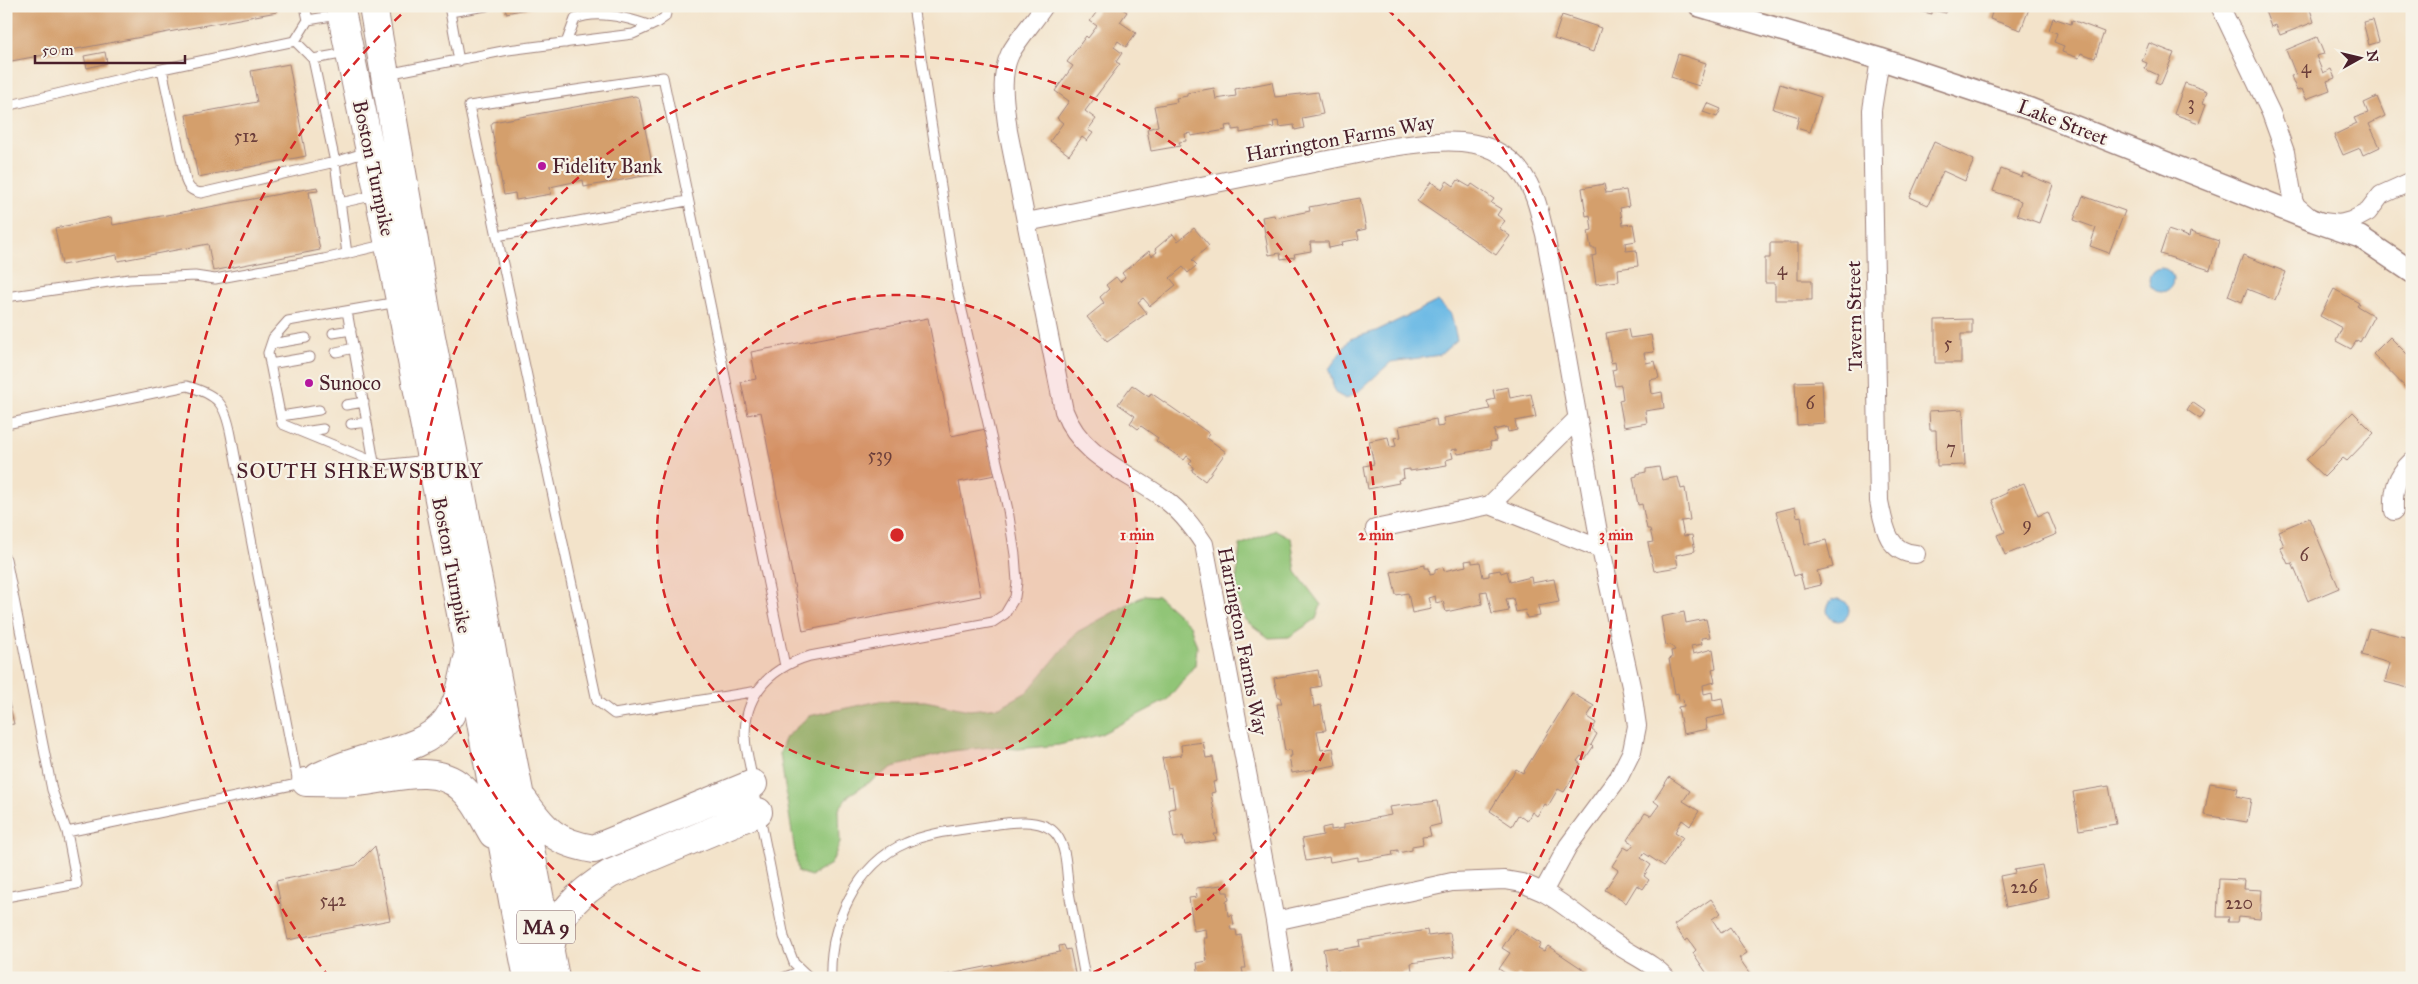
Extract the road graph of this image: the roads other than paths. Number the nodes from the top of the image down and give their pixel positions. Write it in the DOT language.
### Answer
graph roads {
  1 [pos="305,6"];
  2 [pos="373,6"];
  3 [pos="486,6"];
  4 [pos="668,6"];
  5 [pos="913,6"];
  6 [pos="1044,6"];
  7 [pos="1700,6"];
  8 [pos="2220,6"];
  9 [pos="449,9"];
  10 [pos="341,11"];
  11 [pos="308,20"];
  12 [pos="651,26"];
  13 [pos="295,41"];
  14 [pos="566,43"];
  15 [pos="349,52"];
  16 [pos="313,59"];
  17 [pos="1880,59"];
  18 [pos="460,61"];
  19 [pos="162,69"];
  20 [pos="385,74"];
  21 [pos="6,106"];
  22 [pos="371,151"];
  23 [pos="335,162"];
  24 [pos="2412,181"];
  25 [pos="379,194"];
  26 [pos="687,201"];
  27 [pos="340,204"];
  28 [pos="2314,221"];
  29 [pos="1027,222"];
  30 [pos="497,236"];
  31 [pos="389,243"];
  32 [pos="347,254"];
  33 [pos="2412,272"];
  34 [pos="6,297"];
  35 [pos="401,302"];
  36 [pos="348,311"];
  37 [pos="351,330"];
  38 [pos="333,333"];
  39 [pos="306,338"];
  40 [pos="272,344"];
  41 [pos="354,348"];
  42 [pos="336,352"];
  43 [pos="310,357"];
  44 [pos="270,364"];
  45 [pos="364,402"];
  46 [pos="346,405"];
  47 [pos="319,410"];
  48 [pos="281,416"];
  49 [pos="1577,419"];
  50 [pos="367,422"];
  51 [pos="6,424"];
  52 [pos="351,424"];
  53 [pos="323,429"];
  54 [pos="302,433"];
  55 [pos="431,459"];
  56 [pos="2412,461"];
  57 [pos="374,462"];
  58 [pos="1490,505"];
  59 [pos="2394,511"];
  60 [pos="1375,529"];
  61 [pos="1601,549"];
  62 [pos="1916,554"];
  63 [pos="6,559"];
  64 [pos="468,653"];
  65 [pos="785,666"];
  66 [pos="758,691"];
  67 [pos="302,783"];
  68 [pos="753,784"];
  69 [pos="520,795"];
  70 [pos="758,812"];
  71 [pos="67,832"];
  72 [pos="503,853"];
  73 [pos="1543,892"];
  74 [pos="6,897"];
  75 [pos="1275,921"];
  76 [pos="550,948"];
  77 [pos="801,971"];
  78 [pos="528,978"];
  79 [pos="555,978"];
  80 [pos="783,978"];
  81 [pos="810,978"];
  82 [pos="831,978"];
  83 [pos="1085,978"];
  84 [pos="1284,978"];
  85 [pos="1666,978"];
  1 -- 11 [label="lane"];
  2 -- 20 [label="highway, Boston Turnpike / MA 9"];
  3 -- 9 [label="lane"];
  4 -- 12 [label="lane"];
  5 -- 65 [label="lane"];
  6 -- 29 [label="street, Harrington Farms Way"];
  7 -- 17 [label="street, Lake Street"];
  8 -- 28 [label="street"];
  9 -- 18 [label="lane"];
  10 -- 11 [label="lane"];
  10 -- 15 [label="highway, Boston Turnpike / MA 9"];
  11 -- 13 [label="lane"];
  12 -- 14 [label="lane"];
  12 -- 14 [label="lane"];
  13 -- 16 [label="lane"];
  13 -- 19 [label="lane"];
  14 -- 18 [label="lane"];
  15 -- 16 [label="lane"];
  15 -- 22 [label="highway, Boston Turnpike / MA 9"];
  16 -- 23 [label="lane"];
  17 -- 28 [label="street, Lake Street"];
  17 -- 62 [label="street, Tavern Street"];
  18 -- 20 [label="lane"];
  19 -- 21 [label="lane"];
  19 -- 23 [label="lane"];
  20 -- 69 [label="highway, Boston Turnpike / MA 9"];
  22 -- 23 [label="lane"];
  22 -- 25 [label="highway, Boston Turnpike / MA 9"];
  23 -- 27 [label="lane"];
  24 -- 28 [label="street"];
  25 -- 27 [label="lane"];
  25 -- 31 [label="highway, Boston Turnpike / MA 9"];
  26 -- 30 [label="lane"];
  26 -- 30 [label="lane"];
  26 -- 65 [label="lane"];
  27 -- 32 [label="lane"];
  28 -- 33 [label="street, Lake Street"];
  29 -- 49 [label="street, Harrington Farms Way"];
  29 -- 75 [label="street, Harrington Farms Way"];
  30 -- 66 [label="lane"];
  31 -- 32 [label="lane"];
  31 -- 35 [label="highway, Boston Turnpike / MA 9"];
  32 -- 34 [label="lane"];
  35 -- 36 [label="lane"];
  35 -- 55 [label="highway, Boston Turnpike / MA 9"];
  36 -- 37 [label="lane"];
  36 -- 40 [label="lane"];
  37 -- 38 [label="lane"];
  37 -- 41 [label="lane"];
  39 -- 40 [label="lane"];
  40 -- 44 [label="lane"];
  41 -- 42 [label="lane"];
  41 -- 45 [label="lane"];
  43 -- 44 [label="lane"];
  44 -- 48 [label="lane"];
  45 -- 46 [label="lane"];
  45 -- 50 [label="lane"];
  47 -- 48 [label="lane"];
  48 -- 54 [label="lane"];
  49 -- 58 [label="street"];
  49 -- 61 [label="street, Harrington Farms Way"];
  50 -- 52 [label="lane"];
  50 -- 57 [label="lane"];
  51 -- 67 [label="lane"];
  53 -- 54 [label="lane"];
  54 -- 57 [label="lane"];
  55 -- 57 [label="lane"];
  55 -- 64 [label="highway, Boston Turnpike / MA 9"];
  56 -- 59 [label="street"];
  58 -- 60 [label="street"];
  58 -- 61 [label="street"];
  61 -- 73 [label="street, Harrington Farms Way"];
  63 -- 71 [label="lane"];
  64 -- 67 [label="highway"];
  64 -- 72 [label="highway, Boston Turnpike / MA 9"];
  65 -- 66 [label="lane"];
  66 -- 68 [label="lane"];
  67 -- 71 [label="lane"];
  67 -- 72 [label="highway"];
  68 -- 69 [label="highway"];
  68 -- 70 [label="lane"];
  69 -- 76 [label="highway, Boston Turnpike / MA 9"];
  70 -- 76 [label="highway"];
  70 -- 77 [label="lane"];
  71 -- 74 [label="lane"];
  72 -- 78 [label="highway, Boston Turnpike / MA 9"];
  73 -- 75 [label="street"];
  73 -- 85 [label="street"];
  75 -- 84 [label="street, Harrington Farms Way"];
  76 -- 79 [label="highway, Boston Turnpike / MA 9"];
  77 -- 80 [label="lane"];
  77 -- 81 [label="lane"];
  82 -- 83 [label="lane"];
}
